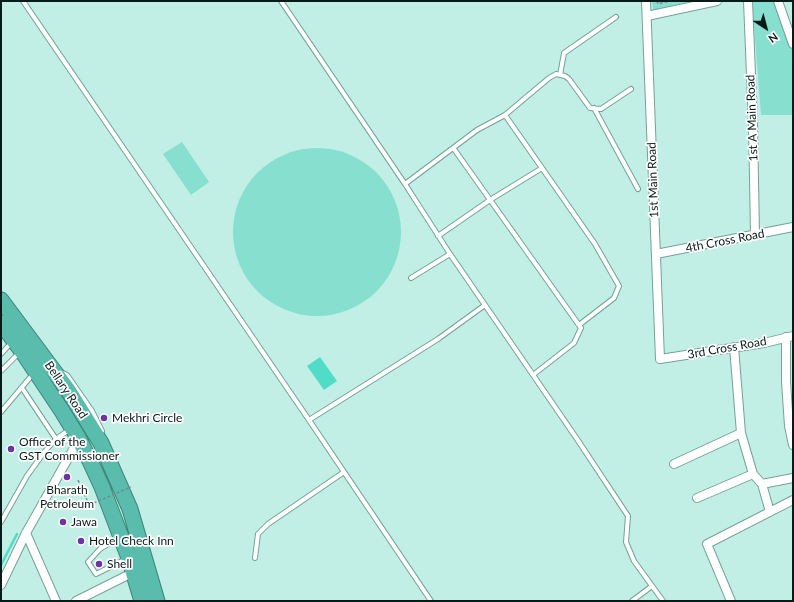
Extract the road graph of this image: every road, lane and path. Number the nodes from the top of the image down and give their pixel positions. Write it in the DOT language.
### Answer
graph roads {
  1 [pos="23,1"];
  2 [pos="281,1"];
  3 [pos="646,1"];
  4 [pos="657,1"];
  5 [pos="670,1"];
  6 [pos="717,1"];
  7 [pos="748,1"];
  8 [pos="778,1"];
  9 [pos="647,16"];
  10 [pos="616,17"];
  11 [pos="793,44"];
  12 [pos="560,75"];
  13 [pos="631,89"];
  14 [pos="594,108"];
  15 [pos="505,115"];
  16 [pos="454,149"];
  17 [pos="542,168"];
  18 [pos="405,184"];
  19 [pos="638,189"];
  20 [pos="490,200"];
  21 [pos="793,227"];
  22 [pos="755,235"];
  23 [pos="438,236"];
  24 [pos="450,254"];
  25 [pos="656,254"];
  26 [pos="411,278"];
  27 [pos="1,300"];
  28 [pos="485,305"];
  29 [pos="1,323"];
  30 [pos="579,325"];
  31 [pos="790,337"];
  32 [pos="18,345"];
  33 [pos="734,348"];
  34 [pos="1,354"];
  35 [pos="660,359"];
  36 [pos="50,366"];
  37 [pos="1,371"];
  38 [pos="36,372"];
  39 [pos="533,375"];
  40 [pos="790,382"];
  41 [pos="22,388"];
  42 [pos="1,412"];
  43 [pos="309,420"];
  44 [pos="791,426"];
  45 [pos="103,432"];
  46 [pos="76,433"];
  47 [pos="741,433"];
  48 [pos="56,439"];
  49 [pos="793,445"];
  50 [pos="674,464"];
  51 [pos="344,472"];
  52 [pos="753,474"];
  53 [pos="793,478"];
  54 [pos="78,480"];
  55 [pos="762,484"];
  56 [pos="131,487"];
  57 [pos="697,498"];
  58 [pos="793,500"];
  59 [pos="89,505"];
  60 [pos="90,507"];
  61 [pos="770,512"];
  62 [pos="1,522"];
  63 [pos="26,533"];
  64 [pos="120,536"];
  65 [pos="128,558"];
  66 [pos="255,558"];
  67 [pos="132,573"];
  68 [pos="1,584"];
  69 [pos="652,586"];
  70 [pos="56,601"];
  71 [pos="76,601"];
  72 [pos="142,601"];
  73 [pos="157,601"];
  74 [pos="431,601"];
  75 [pos="632,601"];
  76 [pos="663,601"];
  77 [pos="731,601"];
  1 -- 43 [label="lane"];
  2 -- 18 [label="lane"];
  3 -- 9 [label="street, 1st Main Road"];
  4 -- 5 [label="path"];
  6 -- 9 [label="street"];
  7 -- 22 [label="street, 1st A Main Road"];
  8 -- 11 [label="street"];
  9 -- 25 [label="street, 1st Main Road"];
  10 -- 12 [label="lane"];
  12 -- 14 [label="lane"];
  12 -- 15 [label="lane"];
  13 -- 14 [label="lane"];
  14 -- 19 [label="lane"];
  15 -- 16 [label="lane"];
  15 -- 17 [label="lane"];
  16 -- 18 [label="lane"];
  16 -- 20 [label="lane"];
  17 -- 20 [label="lane"];
  17 -- 30 [label="lane"];
  18 -- 23 [label="lane"];
  20 -- 23 [label="lane"];
  20 -- 30 [label="lane"];
  21 -- 22 [label="street, 4th Cross Road"];
  22 -- 25 [label="street, 4th Cross Road"];
  23 -- 24 [label="lane"];
  24 -- 26 [label="lane"];
  24 -- 28 [label="lane"];
  25 -- 35 [label="street, 1st Main Road"];
  27 -- 36 [label="highway, Bellary Road"];
  28 -- 39 [label="lane"];
  28 -- 43 [label="lane"];
  29 -- 32 [label="highway, Bellary Road"];
  30 -- 39 [label="lane"];
  31 -- 33 [label="street, 3rd Cross Road"];
  31 -- 40 [label="street"];
  32 -- 34 [label="lane"];
  32 -- 37 [label="lane"];
  32 -- 38 [label="highway, Bellary Road"];
  33 -- 35 [label="street, 3rd Cross Road"];
  33 -- 47 [label="street"];
  36 -- 45 [label="lane"];
  36 -- 73 [label="highway, Bellary Road"];
  38 -- 41 [label="lane"];
  38 -- 46 [label="highway, Bellary Road"];
  39 -- 69 [label="lane"];
  40 -- 44 [label="street"];
  41 -- 42 [label="lane"];
  41 -- 48 [label="lane"];
  43 -- 51 [label="lane"];
  44 -- 49 [label="street"];
  46 -- 48 [label="lane"];
  46 -- 63 [label="street"];
  46 -- 64 [label="highway, Bellary Road"];
  47 -- 50 [label="street"];
  47 -- 52 [label="street"];
  48 -- 62 [label="lane"];
  51 -- 66 [label="lane"];
  51 -- 74 [label="lane"];
  52 -- 55 [label="street"];
  52 -- 57 [label="street"];
  53 -- 55 [label="street"];
  54 -- 59 [label="path"];
  55 -- 61 [label="street"];
  56 -- 59 [label="path, bridge"];
  58 -- 61 [label="street"];
  59 -- 60 [label="path"];
  61 -- 77 [label="street"];
  63 -- 68 [label="street"];
  63 -- 70 [label="street"];
  64 -- 65 [label="highway, Bellary Road"];
  64 -- 65 [label="lane"];
  65 -- 67 [label="highway, Bellary Road"];
  67 -- 71 [label="street"];
  67 -- 72 [label="highway, Bellary Road"];
  69 -- 75 [label="lane"];
  69 -- 76 [label="lane"];
}
